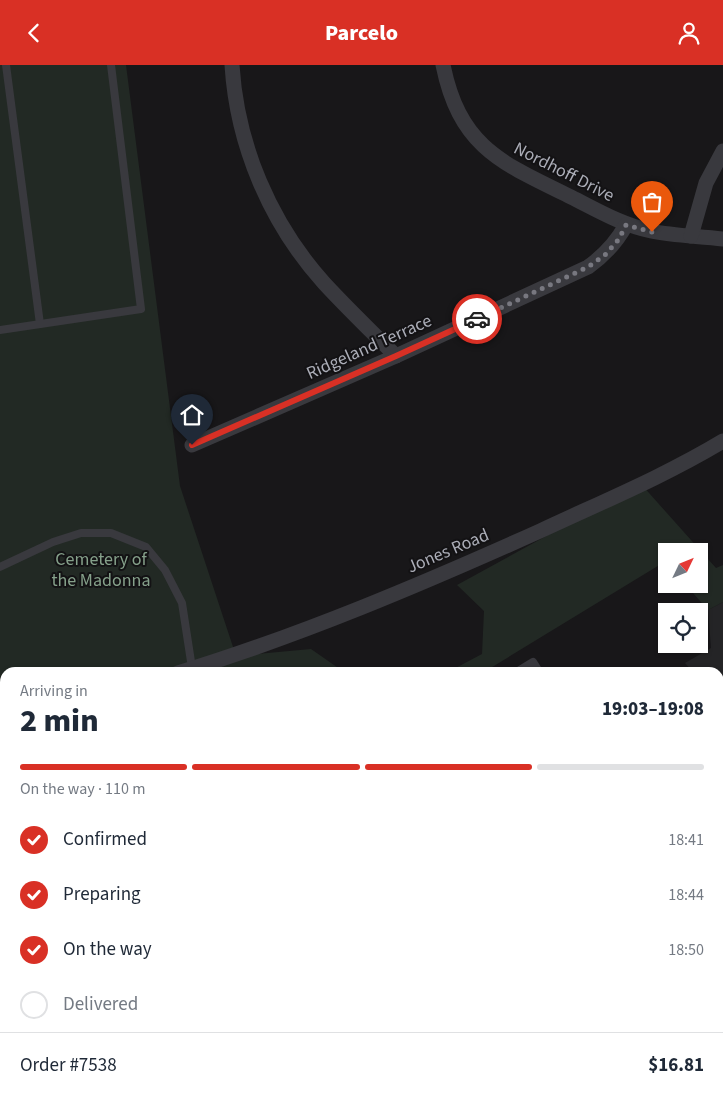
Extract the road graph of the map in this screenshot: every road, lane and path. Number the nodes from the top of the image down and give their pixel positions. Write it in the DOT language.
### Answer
graph roads {
  1 [pos="6,65"];
  2 [pos="111,65"];
  3 [pos="232,65"];
  4 [pos="443,65"];
  5 [pos="723,151"];
  6 [pos="626,225"];
  7 [pos="691,236"];
  8 [pos="723,239"];
  9 [pos="40,324"];
  10 [pos="0,330"];
  11 [pos="396,356"];
  12 [pos="723,441"];
  13 [pos="192,445"];
  14 [pos="0,567"];
  15 [pos="185,667"];
  16 [pos="194,667"];
  17 [pos="525,667"];
  18 [pos="536,667"];
  1 -- 9 [label="lane"];
  2 -- 9 [label="lane"];
  3 -- 11 [label="street"];
  4 -- 6 [label="street, Nordhoff Drive"];
  5 -- 7 [label="street"];
  6 -- 7 [label="street, Nordhoff Drive"];
  6 -- 11 [label="street, Ridgeland Terrace"];
  7 -- 8 [label="street, Nordhoff Drive"];
  9 -- 10 [label="lane"];
  11 -- 13 [label="street, Ridgeland Terrace"];
  12 -- 16 [label="street, Jones Road"];
  14 -- 15 [label="lane"];
  17 -- 18 [label="lane"];
}
